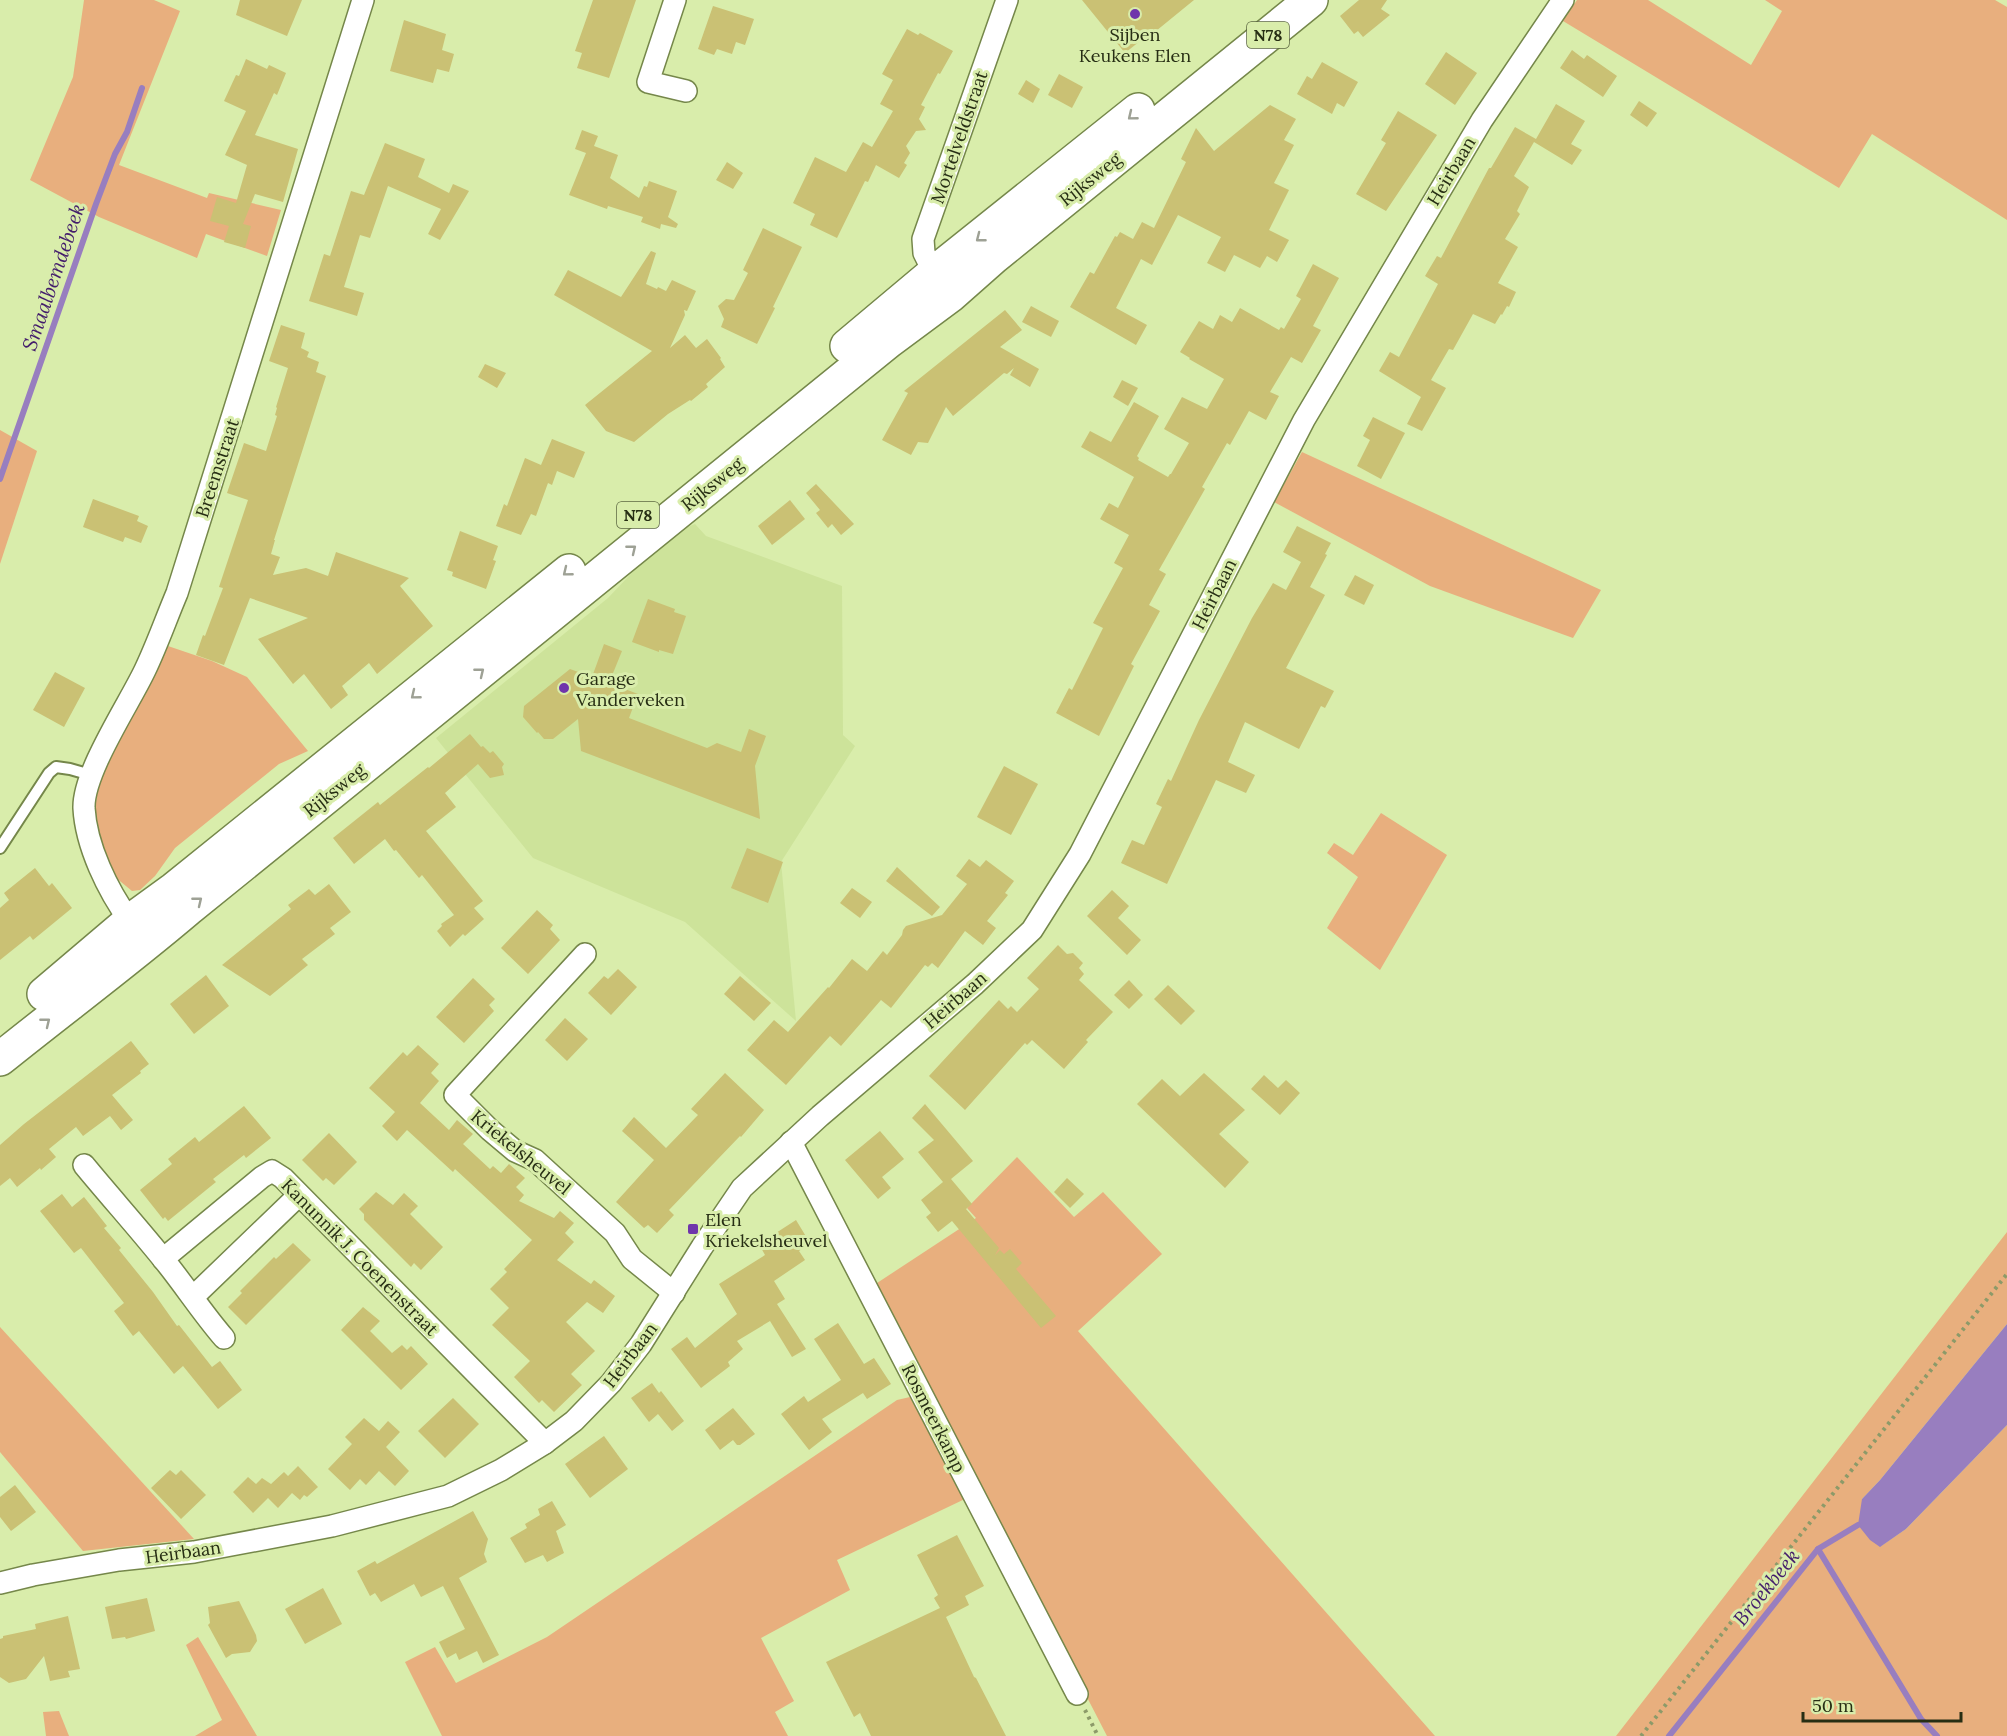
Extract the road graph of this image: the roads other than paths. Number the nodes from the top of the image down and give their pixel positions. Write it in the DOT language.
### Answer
graph roads {
  1 [pos="363,0"];
  2 [pos="675,0"];
  3 [pos="1007,0"];
  4 [pos="1275,0"];
  5 [pos="1311,0"];
  6 [pos="1563,0"];
  7 [pos="686,91"];
  8 [pos="934,273"];
  9 [pos="91,775"];
  10 [pos="0,848"];
  11 [pos="130,921"];
  12 [pos="585,954"];
  13 [pos="0,1030"];
  14 [pos="0,1059"];
  15 [pos="791,1142"];
  16 [pos="84,1166"];
  17 [pos="299,1195"];
  18 [pos="163,1259"];
  19 [pos="674,1293"];
  20 [pos="193,1297"];
  21 [pos="224,1338"];
  22 [pos="545,1443"];
  23 [pos="0,1583"];
  24 [pos="1077,1694"];
  1 -- 9 [label="street, Breemstraat"];
  2 -- 7 [label="street"];
  3 -- 8 [label="street, Mortelveldstraat"];
  4 -- 8 [label="main road, Rijksweg / N78, one-way"];
  14 -- 5 [label="main road, Rijksweg / N78, one-way"];
  6 -- 15 [label="street, Heirbaan"];
  8 -- 11 [label="main road, Rijksweg / N78, one-way"];
  9 -- 10 [label="lane"];
  9 -- 11 [label="street, Breemstraat"];
  11 -- 13 [label="main road, Rijksweg / N78"];
  12 -- 19 [label="street, Kriekelsheuvel"];
  15 -- 19 [label="street, Heirbaan"];
  15 -- 24 [label="street, Rosmeerkamp"];
  16 -- 18 [label="street"];
  17 -- 18 [label="street, Kanunnik J. Coenenstraat"];
  17 -- 20 [label="street, Kanunnik J. Coenenstraat"];
  17 -- 22 [label="street, Kanunnik J. Coenenstraat"];
  18 -- 20 [label="street"];
  19 -- 22 [label="street, Heirbaan"];
  20 -- 21 [label="street"];
  22 -- 23 [label="street, Heirbaan"];
}
